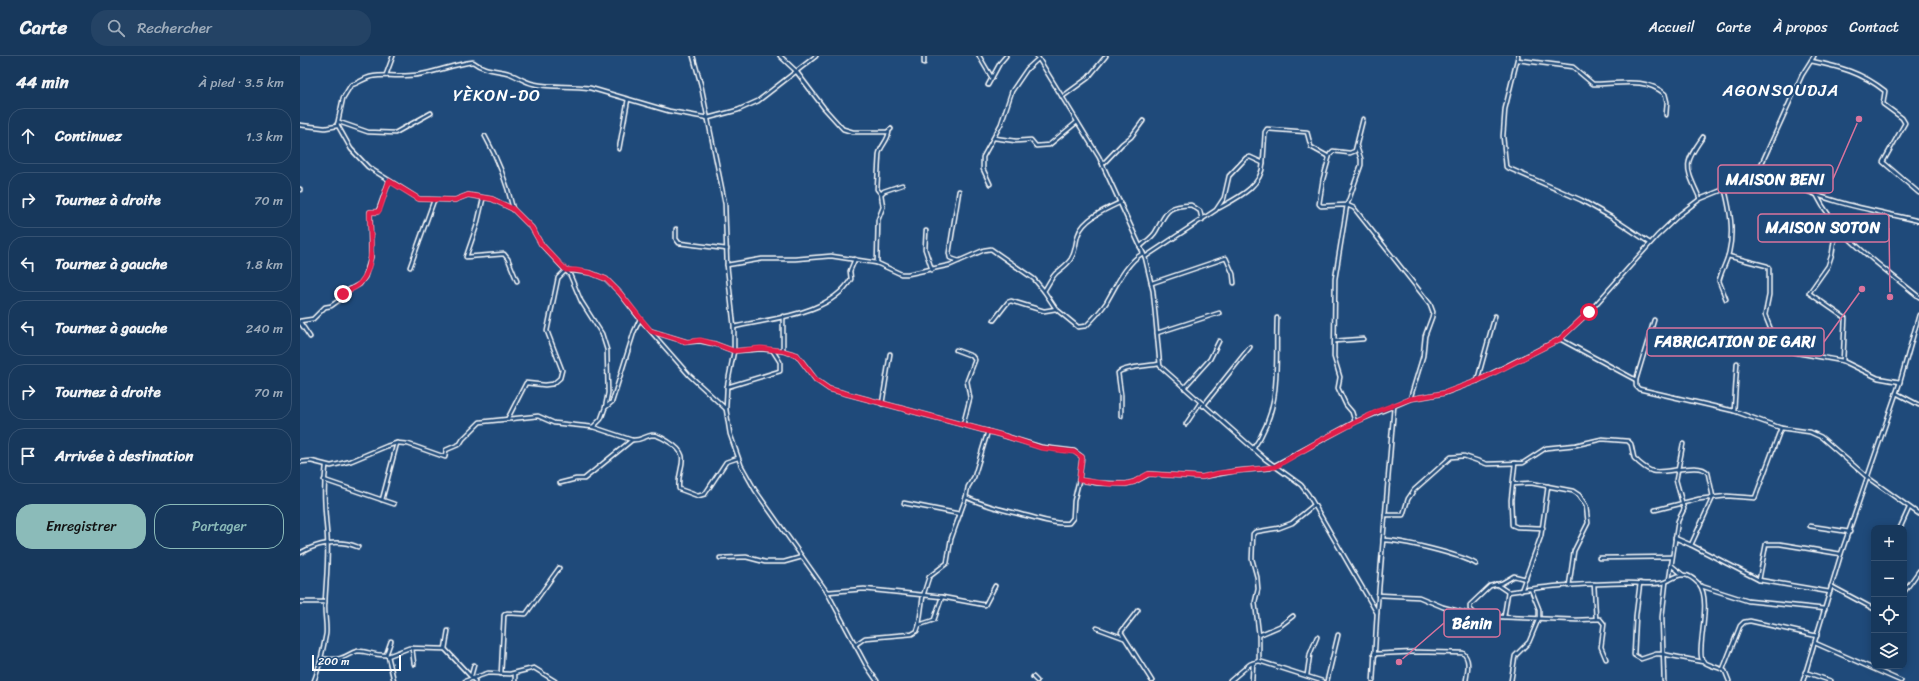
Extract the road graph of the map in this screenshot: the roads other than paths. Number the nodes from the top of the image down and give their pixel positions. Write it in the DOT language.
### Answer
graph roads {
  1 [pos="392,56"];
  2 [pos="693,56"];
  3 [pos="780,56"];
  4 [pos="787,56"];
  5 [pos="816,56"];
  6 [pos="924,56"];
  7 [pos="979,56"];
  8 [pos="1006,56"];
  9 [pos="1106,56"];
  10 [pos="1518,56"];
  11 [pos="1814,56"];
  12 [pos="1038,58"];
  13 [pos="783,59"];
  14 [pos="1518,60"];
  15 [pos="1811,61"];
  16 [pos="924,63"];
  17 [pos="796,71"];
  18 [pos="386,75"];
  19 [pos="992,78"];
  20 [pos="988,85"];
  21 [pos="1062,97"];
  22 [pos="628,99"];
  23 [pos="431,113"];
  24 [pos="1666,115"];
  25 [pos="708,118"];
  26 [pos="1363,119"];
  27 [pos="1143,120"];
  28 [pos="1077,122"];
  29 [pos="338,123"];
  30 [pos="300,125"];
  31 [pos="485,136"];
  32 [pos="1703,137"];
  33 [pos="994,138"];
  34 [pos="1357,147"];
  35 [pos="619,149"];
  36 [pos="1329,157"];
  37 [pos="1263,163"];
  38 [pos="1103,164"];
  39 [pos="1761,165"];
  40 [pos="389,181"];
  41 [pos="990,184"];
  42 [pos="902,185"];
  43 [pos="1725,190"];
  44 [pos="959,191"];
  45 [pos="1816,193"];
  46 [pos="881,194"];
  47 [pos="1919,194"];
  48 [pos="483,199"];
  49 [pos="1700,199"];
  50 [pos="434,200"];
  51 [pos="1121,202"];
  52 [pos="1348,205"];
  53 [pos="513,209"];
  54 [pos="1216,210"];
  55 [pos="1202,220"];
  56 [pos="1919,221"];
  57 [pos="1840,228"];
  58 [pos="676,229"];
  59 [pos="926,231"];
  60 [pos="1650,243"];
  61 [pos="1140,247"];
  62 [pos="727,249"];
  63 [pos="1143,253"];
  64 [pos="1728,256"];
  65 [pos="1145,257"];
  66 [pos="950,258"];
  67 [pos="855,259"];
  68 [pos="959,261"];
  69 [pos="877,263"];
  70 [pos="727,265"];
  71 [pos="950,265"];
  72 [pos="410,267"];
  73 [pos="566,270"];
  74 [pos="932,270"];
  75 [pos="517,281"];
  76 [pos="1152,283"];
  77 [pos="1234,283"];
  78 [pos="1044,291"];
  79 [pos="1919,297"];
  80 [pos="1726,299"];
  81 [pos="1056,309"];
  82 [pos="1219,313"];
  83 [pos="783,316"];
  84 [pos="1495,316"];
  85 [pos="1919,316"];
  86 [pos="1277,318"];
  87 [pos="640,319"];
  88 [pos="994,320"];
  89 [pos="1654,320"];
  90 [pos="300,322"];
  91 [pos="734,327"];
  92 [pos="651,331"];
  93 [pos="1157,333"];
  94 [pos="310,337"];
  95 [pos="1363,339"];
  96 [pos="1560,339"];
  97 [pos="1220,341"];
  98 [pos="1335,341"];
  99 [pos="1250,347"];
  100 [pos="956,350"];
  101 [pos="734,351"];
  102 [pos="772,351"];
  103 [pos="783,351"];
  104 [pos="890,354"];
  105 [pos="1843,361"];
  106 [pos="1737,363"];
  107 [pos="1159,364"];
  108 [pos="1636,380"];
  109 [pos="1477,381"];
  110 [pos="1900,382"];
  111 [pos="727,387"];
  112 [pos="1184,388"];
  113 [pos="1896,393"];
  114 [pos="1410,399"];
  115 [pos="1200,402"];
  116 [pos="882,404"];
  117 [pos="1919,405"];
  118 [pos="1203,406"];
  119 [pos="1394,406"];
  120 [pos="605,408"];
  121 [pos="726,409"];
  122 [pos="1734,411"];
  123 [pos="1121,416"];
  124 [pos="508,418"];
  125 [pos="1355,422"];
  126 [pos="1186,424"];
  127 [pos="963,425"];
  128 [pos="593,427"];
  129 [pos="1781,428"];
  130 [pos="988,431"];
  131 [pos="632,440"];
  132 [pos="397,443"];
  133 [pos="1683,444"];
  134 [pos="1253,449"];
  135 [pos="738,458"];
  136 [pos="300,462"];
  137 [pos="1515,463"];
  138 [pos="326,466"];
  139 [pos="1275,467"];
  140 [pos="1678,468"];
  141 [pos="1867,477"];
  142 [pos="324,480"];
  143 [pos="1079,480"];
  144 [pos="560,483"];
  145 [pos="1513,484"];
  146 [pos="1548,486"];
  147 [pos="966,497"];
  148 [pos="1713,497"];
  149 [pos="382,500"];
  150 [pos="1683,502"];
  151 [pos="904,503"];
  152 [pos="394,504"];
  153 [pos="1314,505"];
  154 [pos="1909,508"];
  155 [pos="1655,510"];
  156 [pos="960,514"];
  157 [pos="1919,514"];
  158 [pos="1385,515"];
  159 [pos="1901,525"];
  160 [pos="1810,526"];
  161 [pos="1543,528"];
  162 [pos="1850,532"];
  163 [pos="1675,538"];
  164 [pos="1383,540"];
  165 [pos="328,544"];
  166 [pos="1691,545"];
  167 [pos="358,547"];
  168 [pos="300,553"];
  169 [pos="1841,554"];
  170 [pos="802,557"];
  171 [pos="1672,557"];
  172 [pos="720,558"];
  173 [pos="1599,558"];
  174 [pos="1476,564"];
  175 [pos="1671,565"];
  176 [pos="559,568"];
  177 [pos="1919,571"];
  178 [pos="1683,575"];
  179 [pos="1526,579"];
  180 [pos="1669,580"];
  181 [pos="1759,580"];
  182 [pos="1666,582"];
  183 [pos="1640,583"];
  184 [pos="1496,584"];
  185 [pos="1594,584"];
  186 [pos="995,586"];
  187 [pos="1569,586"];
  188 [pos="1700,586"];
  189 [pos="1831,586"];
  190 [pos="1907,588"];
  191 [pos="1530,589"];
  192 [pos="1522,591"];
  193 [pos="827,592"];
  194 [pos="1508,592"];
  195 [pos="1830,592"];
  196 [pos="1378,595"];
  197 [pos="923,596"];
  198 [pos="942,597"];
  199 [pos="300,602"];
  200 [pos="325,602"];
  201 [pos="1871,607"];
  202 [pos="1825,609"];
  203 [pos="1138,610"];
  204 [pos="1376,613"];
  205 [pos="1293,616"];
  206 [pos="1478,616"];
  207 [pos="1504,617"];
  208 [pos="1540,618"];
  209 [pos="1596,619"];
  210 [pos="919,625"];
  211 [pos="1098,628"];
  212 [pos="448,631"];
  213 [pos="1259,635"];
  214 [pos="1338,635"];
  215 [pos="1817,636"];
  216 [pos="1317,637"];
  217 [pos="1124,638"];
  218 [pos="391,640"];
  219 [pos="1815,643"];
  220 [pos="855,644"];
  221 [pos="412,648"];
  222 [pos="445,648"];
  223 [pos="1374,654"];
  224 [pos="1662,654"];
  225 [pos="387,656"];
  226 [pos="1606,658"];
  227 [pos="322,659"];
  228 [pos="1259,661"];
  229 [pos="1253,662"];
  230 [pos="1704,662"];
  231 [pos="414,664"];
  232 [pos="474,665"];
  233 [pos="1723,669"];
  234 [pos="1805,672"];
  235 [pos="515,673"];
  236 [pos="501,674"];
  237 [pos="1307,676"];
  238 [pos="471,677"];
  239 [pos="1032,677"];
  240 [pos="314,681"];
  241 [pos="394,681"];
  242 [pos="465,681"];
  243 [pos="475,681"];
  244 [pos="515,681"];
  245 [pos="555,681"];
  246 [pos="877,681"];
  247 [pos="1037,681"];
  248 [pos="1152,681"];
  249 [pos="1230,681"];
  250 [pos="1252,681"];
  251 [pos="1322,681"];
  252 [pos="1327,681"];
  253 [pos="1373,681"];
  254 [pos="1466,681"];
  255 [pos="1511,681"];
  256 [pos="1664,681"];
  257 [pos="1729,681"];
  258 [pos="1803,681"];
  259 [pos="1831,681"];
  260 [pos="1901,681"];
  1 -- 18 [label="street"];
  2 -- 25 [label="street"];
  3 -- 13 [label="street"];
  4 -- 13 [label="street"];
  5 -- 17 [label="street"];
  6 -- 16 [label="street"];
  7 -- 19 [label="street"];
  8 -- 19 [label="street"];
  9 -- 21 [label="street"];
  10 -- 14 [label="street"];
  11 -- 15 [label="street"];
  12 -- 21 [label="street"];
  12 -- 33 [label="street"];
  13 -- 17 [label="street"];
  14 -- 24 [label="street"];
  14 -- 60 [label="street"];
  15 -- 39 [label="street"];
  15 -- 47 [label="street"];
  17 -- 25 [label="street"];
  17 -- 46 [label="street"];
  18 -- 22 [label="street"];
  18 -- 29 [label="street"];
  19 -- 20 [label="street"];
  21 -- 28 [label="street"];
  22 -- 25 [label="street"];
  22 -- 35 [label="street"];
  23 -- 29 [label="street"];
  25 -- 62 [label="street"];
  26 -- 34 [label="street"];
  27 -- 38 [label="street"];
  28 -- 33 [label="street"];
  28 -- 38 [label="street"];
  29 -- 30 [label="street"];
  29 -- 40 [label="street"];
  31 -- 53 [label="street"];
  32 -- 49 [label="street"];
  33 -- 41 [label="street"];
  34 -- 36 [label="street"];
  34 -- 52 [label="street"];
  36 -- 37 [label="street"];
  36 -- 52 [label="street"];
  37 -- 54 [label="street"];
  37 -- 54 [label="street"];
  38 -- 51 [label="street"];
  39 -- 43 [label="street"];
  39 -- 45 [label="street"];
  40 -- 50 [label="street"];
  40 -- 90 [label="street"];
  42 -- 46 [label="street"];
  43 -- 49 [label="street"];
  43 -- 64 [label="street"];
  44 -- 66 [label="street"];
  45 -- 56 [label="street"];
  45 -- 57 [label="street"];
  46 -- 69 [label="street"];
  48 -- 50 [label="street"];
  48 -- 53 [label="street"];
  48 -- 75 [label="street"];
  49 -- 60 [label="street"];
  50 -- 72 [label="street"];
  51 -- 61 [label="street"];
  51 -- 78 [label="street"];
  52 -- 98 [label="street"];
  52 -- 114 [label="street"];
  53 -- 73 [label="street"];
  54 -- 55 [label="street"];
  55 -- 61 [label="street"];
  55 -- 65 [label="street"];
  57 -- 79 [label="street"];
  57 -- 105 [label="street"];
  58 -- 62 [label="street"];
  59 -- 74 [label="street"];
  60 -- 96 [label="street"];
  61 -- 63 [label="street"];
  62 -- 70 [label="street"];
  63 -- 65 [label="street"];
  63 -- 81 [label="street"];
  64 -- 80 [label="street"];
  64 -- 105 [label="street"];
  65 -- 76 [label="street"];
  66 -- 68 [label="street"];
  66 -- 71 [label="street"];
  67 -- 69 [label="street"];
  67 -- 70 [label="street"];
  67 -- 83 [label="street"];
  68 -- 71 [label="street"];
  68 -- 78 [label="street"];
  69 -- 74 [label="street"];
  70 -- 91 [label="street"];
  71 -- 74 [label="street"];
  73 -- 87 [label="street"];
  73 -- 120 [label="street"];
  73 -- 124 [label="street"];
  76 -- 77 [label="street"];
  76 -- 93 [label="street"];
  78 -- 81 [label="street"];
  81 -- 88 [label="street"];
  82 -- 93 [label="street"];
  83 -- 91 [label="street"];
  83 -- 103 [label="street"];
  84 -- 109 [label="street"];
  85 -- 110 [label="street"];
  86 -- 134 [label="street"];
  87 -- 92 [label="street"];
  87 -- 120 [label="street"];
  89 -- 108 [label="street"];
  90 -- 94 [label="street"];
  91 -- 101 [label="street"];
  92 -- 101 [label="street"];
  92 -- 121 [label="street"];
  93 -- 107 [label="street"];
  95 -- 98 [label="street"];
  96 -- 108 [label="street"];
  96 -- 109 [label="street"];
  97 -- 112 [label="street"];
  98 -- 125 [label="street"];
  99 -- 118 [label="street"];
  100 -- 127 [label="street"];
  101 -- 102 [label="street"];
  101 -- 111 [label="street"];
  102 -- 103 [label="street"];
  102 -- 111 [label="street"];
  103 -- 116 [label="street"];
  104 -- 116 [label="street"];
  105 -- 110 [label="street"];
  106 -- 122 [label="street"];
  107 -- 112 [label="street"];
  107 -- 123 [label="street"];
  108 -- 122 [label="street"];
  109 -- 114 [label="street"];
  110 -- 113 [label="street"];
  111 -- 121 [label="street"];
  112 -- 115 [label="street"];
  113 -- 117 [label="street"];
  113 -- 141 [label="street"];
  114 -- 119 [label="street"];
  115 -- 118 [label="street"];
  115 -- 126 [label="street"];
  116 -- 127 [label="street"];
  118 -- 134 [label="street"];
  119 -- 125 [label="street"];
  119 -- 158 [label="street"];
  120 -- 128 [label="street"];
  121 -- 135 [label="street"];
  122 -- 129 [label="street"];
  124 -- 128 [label="street"];
  124 -- 132 [label="street"];
  125 -- 139 [label="street"];
  127 -- 130 [label="street"];
  128 -- 131 [label="street"];
  129 -- 141 [label="street"];
  129 -- 148 [label="street"];
  130 -- 143 [label="street"];
  130 -- 147 [label="street"];
  131 -- 135 [label="street"];
  131 -- 144 [label="street"];
  132 -- 138 [label="street"];
  132 -- 149 [label="street"];
  133 -- 140 [label="street"];
  134 -- 139 [label="street"];
  135 -- 170 [label="street"];
  136 -- 138 [label="street"];
  137 -- 140 [label="street"];
  137 -- 145 [label="street"];
  137 -- 158 [label="street"];
  138 -- 142 [label="street"];
  139 -- 143 [label="street"];
  139 -- 153 [label="street"];
  140 -- 148 [label="street"];
  140 -- 150 [label="street"];
  141 -- 154 [label="street"];
  141 -- 162 [label="street"];
  142 -- 149 [label="street"];
  142 -- 165 [label="street"];
  143 -- 147 [label="street"];
  145 -- 146 [label="street"];
  145 -- 161 [label="street"];
  146 -- 161 [label="street"];
  146 -- 187 [label="street"];
  147 -- 156 [label="street"];
  148 -- 150 [label="street"];
  148 -- 166 [label="street"];
  149 -- 152 [label="street"];
  150 -- 155 [label="street"];
  150 -- 163 [label="street"];
  151 -- 156 [label="street"];
  153 -- 204 [label="street"];
  153 -- 213 [label="street"];
  154 -- 157 [label="street"];
  154 -- 159 [label="street"];
  156 -- 197 [label="street"];
  158 -- 164 [label="street"];
  160 -- 162 [label="street"];
  161 -- 179 [label="street"];
  162 -- 169 [label="street"];
  163 -- 166 [label="street"];
  163 -- 171 [label="street"];
  164 -- 174 [label="street"];
  164 -- 196 [label="street"];
  165 -- 167 [label="street"];
  165 -- 168 [label="street"];
  165 -- 200 [label="street"];
  166 -- 181 [label="street"];
  169 -- 181 [label="street"];
  169 -- 189 [label="street"];
  170 -- 172 [label="street"];
  170 -- 193 [label="street"];
  171 -- 173 [label="street"];
  171 -- 175 [label="street"];
  175 -- 178 [label="street"];
  175 -- 180 [label="street"];
  176 -- 236 [label="street"];
  177 -- 190 [label="street"];
  178 -- 180 [label="street"];
  178 -- 188 [label="street"];
  179 -- 184 [label="street"];
  179 -- 192 [label="street"];
  180 -- 182 [label="street"];
  181 -- 195 [label="street"];
  182 -- 183 [label="street"];
  182 -- 224 [label="street"];
  183 -- 185 [label="street"];
  183 -- 224 [label="street"];
  184 -- 194 [label="street"];
  184 -- 206 [label="street"];
  185 -- 187 [label="street"];
  185 -- 209 [label="street"];
  186 -- 198 [label="street"];
  187 -- 191 [label="street"];
  188 -- 202 [label="street"];
  188 -- 230 [label="street"];
  189 -- 195 [label="street"];
  189 -- 201 [label="street"];
  191 -- 192 [label="street"];
  191 -- 208 [label="street"];
  192 -- 194 [label="street"];
  193 -- 197 [label="street"];
  193 -- 220 [label="street"];
  194 -- 207 [label="street"];
  195 -- 202 [label="street"];
  196 -- 204 [label="street"];
  196 -- 206 [label="street"];
  197 -- 198 [label="street"];
  197 -- 210 [label="street"];
  198 -- 210 [label="street"];
  199 -- 200 [label="street"];
  200 -- 227 [label="street"];
  202 -- 215 [label="street"];
  203 -- 217 [label="street"];
  204 -- 223 [label="street"];
  205 -- 213 [label="street"];
  206 -- 207 [label="street"];
  207 -- 208 [label="street"];
  208 -- 209 [label="street"];
  208 -- 255 [label="street"];
  209 -- 226 [label="street"];
  210 -- 220 [label="street"];
  211 -- 217 [label="street"];
  212 -- 222 [label="street"];
  213 -- 228 [label="street"];
  214 -- 252 [label="street"];
  215 -- 219 [label="street"];
  215 -- 233 [label="street"];
  216 -- 237 [label="street"];
  217 -- 248 [label="street"];
  218 -- 225 [label="street"];
  219 -- 234 [label="street"];
  219 -- 260 [label="street"];
  220 -- 246 [label="street"];
  221 -- 222 [label="street"];
  221 -- 225 [label="street"];
  221 -- 231 [label="street"];
  222 -- 238 [label="street"];
  223 -- 253 [label="street"];
  223 -- 254 [label="street"];
  224 -- 230 [label="street"];
  224 -- 256 [label="street"];
  225 -- 227 [label="street"];
  225 -- 241 [label="street"];
  227 -- 240 [label="street"];
  228 -- 229 [label="street"];
  228 -- 237 [label="street"];
  229 -- 249 [label="street"];
  229 -- 250 [label="street"];
  230 -- 233 [label="street"];
  232 -- 238 [label="street"];
  233 -- 257 [label="street"];
  234 -- 258 [label="street"];
  234 -- 259 [label="street"];
  235 -- 236 [label="street"];
  235 -- 244 [label="street"];
  235 -- 245 [label="street"];
  236 -- 238 [label="street"];
  237 -- 251 [label="street"];
  238 -- 242 [label="street"];
  238 -- 243 [label="street"];
  239 -- 247 [label="street"];
}
